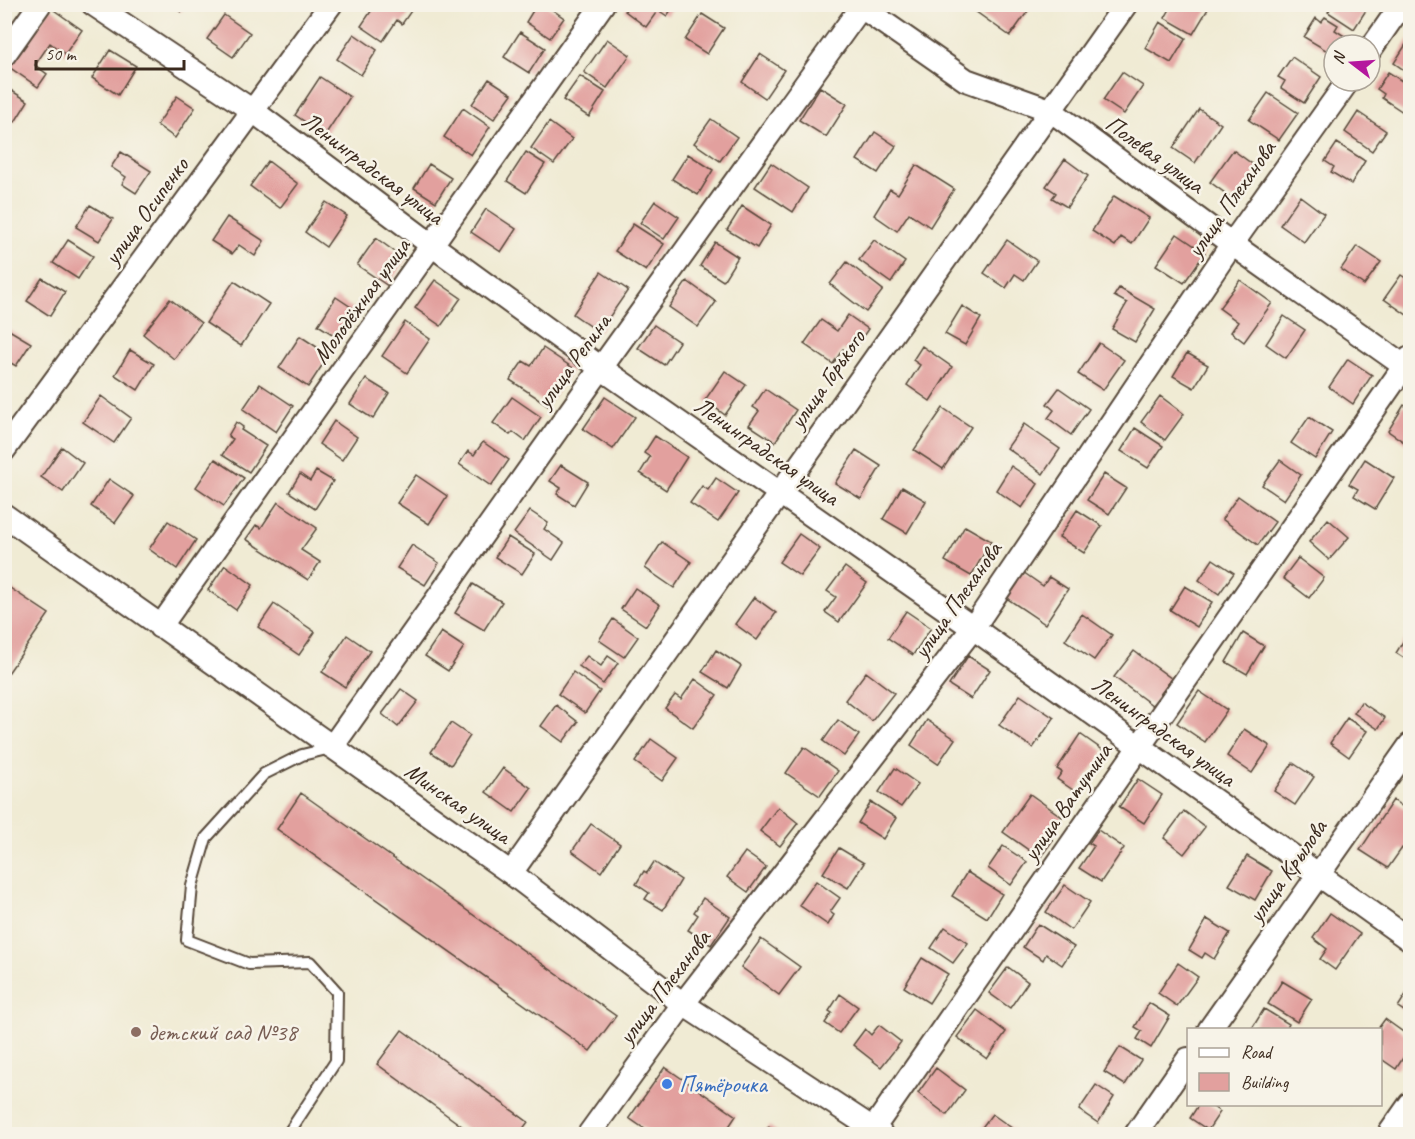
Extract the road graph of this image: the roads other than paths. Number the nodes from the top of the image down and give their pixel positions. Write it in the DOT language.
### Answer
graph roads {
  1 [pos="40,4"];
  2 [pos="93,4"];
  3 [pos="331,4"];
  4 [pos="603,4"];
  5 [pos="1126,4"];
  6 [pos="1402,4"];
  7 [pos="859,6"];
  8 [pos="1382,33"];
  9 [pos="4,55"];
  10 [pos="1339,93"];
  11 [pos="1050,110"];
  12 [pos="253,111"];
  13 [pos="1232,244"];
  14 [pos="433,246"];
  15 [pos="1409,364"];
  16 [pos="601,368"];
  17 [pos="4,450"];
  18 [pos="780,492"];
  19 [pos="4,515"];
  20 [pos="160,627"];
  21 [pos="973,628"];
  22 [pos="1410,745"];
  23 [pos="1138,746"];
  24 [pos="332,747"];
  25 [pos="511,873"];
  26 [pos="1317,875"];
  27 [pos="1410,940"];
  28 [pos="683,1004"];
  29 [pos="1210,1028"];
  30 [pos="1187,1060"];
  31 [pos="1410,1104"];
  32 [pos="877,1132"];
  33 [pos="288,1134"];
  34 [pos="589,1134"];
  35 [pos="1136,1134"];
  36 [pos="1389,1134"];
  1 -- 9 [label="street"];
  2 -- 12 [label="street, Ленинградская улица"];
  3 -- 12 [label="street, улица Осипенко"];
  4 -- 14 [label="street, Молодёжная улица"];
  5 -- 11 [label="street, улица Горького"];
  6 -- 8 [label="street"];
  7 -- 11 [label="street, Полевая улица"];
  7 -- 16 [label="street, улица Репина"];
  10 -- 13 [label="street, улица Плеханова"];
  11 -- 13 [label="street, Полевая улица"];
  11 -- 18 [label="street, улица Горького"];
  12 -- 14 [label="street, Ленинградская улица"];
  12 -- 17 [label="street, улица Осипенко"];
  13 -- 15 [label="street, Полевая улица"];
  13 -- 21 [label="street, улица Плеханова"];
  14 -- 16 [label="street, Ленинградская улица"];
  14 -- 20 [label="street, Молодёжная улица"];
  15 -- 23 [label="street, улица Ватутина"];
  16 -- 18 [label="street, Ленинградская улица"];
  16 -- 24 [label="street, улица Репина"];
  18 -- 21 [label="street, Ленинградская улица"];
  18 -- 25 [label="street, улица Горького"];
  19 -- 20 [label="street, Минская улица"];
  20 -- 24 [label="street, Минская улица"];
  21 -- 23 [label="street, Ленинградская улица"];
  21 -- 28 [label="street, улица Плеханова"];
  22 -- 26 [label="street, улица Крылова"];
  23 -- 26 [label="street, Ленинградская улица"];
  23 -- 32 [label="street, улица Ватутина"];
  24 -- 25 [label="street, Минская улица"];
  24 -- 33 [label="lane"];
  25 -- 28 [label="street, Минская улица"];
  26 -- 27 [label="street, Ленинградская улица"];
  26 -- 29 [label="street, улица Крылова"];
  28 -- 32 [label="street, Минская улица"];
  28 -- 34 [label="street, улица Плеханова"];
  30 -- 35 [label="street"];
  31 -- 36 [label="street"];
}
